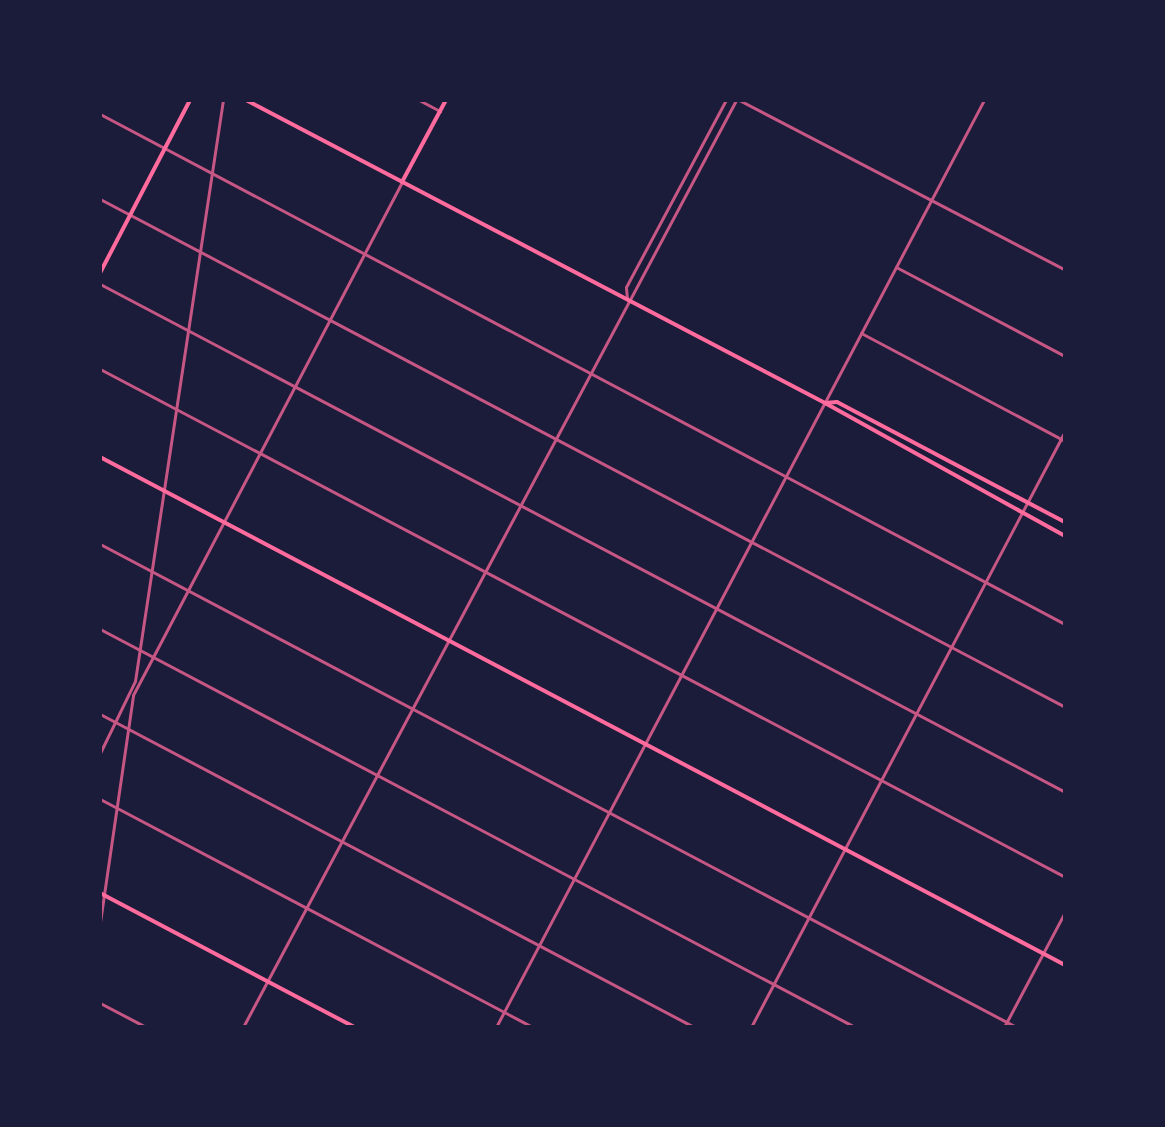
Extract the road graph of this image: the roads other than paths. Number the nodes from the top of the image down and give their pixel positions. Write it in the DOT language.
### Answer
graph roads {
  1 [pos="190,100"];
  2 [pos="223,100"];
  3 [pos="246,100"];
  4 [pos="419,100"];
  5 [pos="446,100"];
  6 [pos="726,100"];
  7 [pos="738,100"];
  8 [pos="984,100"];
  9 [pos="440,111"];
  10 [pos="100,114"];
  11 [pos="165,148"];
  12 [pos="214,174"];
  13 [pos="402,182"];
  14 [pos="100,199"];
  15 [pos="931,200"];
  16 [pos="130,215"];
  17 [pos="202,253"];
  18 [pos="364,253"];
  19 [pos="896,267"];
  20 [pos="1065,270"];
  21 [pos="100,273"];
  22 [pos="100,284"];
  23 [pos="627,299"];
  24 [pos="329,319"];
  25 [pos="190,331"];
  26 [pos="861,333"];
  27 [pos="1065,356"];
  28 [pos="100,369"];
  29 [pos="588,371"];
  30 [pos="294,386"];
  31 [pos="825,403"];
  32 [pos="178,409"];
  33 [pos="1065,431"];
  34 [pos="553,438"];
  35 [pos="1063,440"];
  36 [pos="259,452"];
  37 [pos="100,457"];
  38 [pos="786,476"];
  39 [pos="165,491"];
  40 [pos="1027,502"];
  41 [pos="519,504"];
  42 [pos="1021,514"];
  43 [pos="223,521"];
  44 [pos="1065,522"];
  45 [pos="1065,536"];
  46 [pos="751,542"];
  47 [pos="100,544"];
  48 [pos="484,570"];
  49 [pos="152,571"];
  50 [pos="985,582"];
  51 [pos="188,591"];
  52 [pos="716,609"];
  53 [pos="1065,624"];
  54 [pos="100,629"];
  55 [pos="447,639"];
  56 [pos="951,648"];
  57 [pos="140,650"];
  58 [pos="153,657"];
  59 [pos="681,676"];
  60 [pos="1065,707"];
  61 [pos="411,708"];
  62 [pos="100,714"];
  63 [pos="916,714"];
  64 [pos="115,722"];
  65 [pos="129,729"];
  66 [pos="645,744"];
  67 [pos="100,753"];
  68 [pos="376,774"];
  69 [pos="881,780"];
  70 [pos="1065,792"];
  71 [pos="100,799"];
  72 [pos="116,807"];
  73 [pos="609,813"];
  74 [pos="341,841"];
  75 [pos="845,849"];
  76 [pos="1065,877"];
  77 [pos="574,879"];
  78 [pos="102,894"];
  79 [pos="306,907"];
  80 [pos="1065,912"];
  81 [pos="808,918"];
  82 [pos="100,922"];
  83 [pos="539,945"];
  84 [pos="1043,954"];
  85 [pos="1065,965"];
  86 [pos="267,981"];
  87 [pos="773,984"];
  88 [pos="100,1003"];
  89 [pos="504,1012"];
  90 [pos="1006,1025"];
  91 [pos="146,1027"];
  92 [pos="243,1027"];
  93 [pos="354,1027"];
  94 [pos="496,1027"];
  95 [pos="533,1027"];
  96 [pos="694,1027"];
  97 [pos="751,1027"];
  98 [pos="855,1027"];
  99 [pos="1016,1027"];
  1 -- 11 [label="main road"];
  2 -- 12 [label="street"];
  3 -- 13 [label="main road"];
  4 -- 9 [label="street"];
  5 -- 9 [label="main road"];
  6 -- 23 [label="street"];
  7 -- 15 [label="street"];
  7 -- 23 [label="street"];
  8 -- 15 [label="street"];
  9 -- 13 [label="main road"];
  10 -- 11 [label="street"];
  11 -- 12 [label="street"];
  11 -- 16 [label="main road"];
  12 -- 17 [label="street"];
  12 -- 18 [label="street"];
  13 -- 18 [label="street"];
  13 -- 23 [label="main road"];
  14 -- 16 [label="street"];
  15 -- 19 [label="street"];
  15 -- 20 [label="street"];
  16 -- 17 [label="street"];
  16 -- 21 [label="main road"];
  17 -- 24 [label="street"];
  17 -- 25 [label="street"];
  18 -- 24 [label="street"];
  18 -- 29 [label="street"];
  19 -- 26 [label="street"];
  19 -- 27 [label="street"];
  22 -- 25 [label="street"];
  23 -- 29 [label="street"];
  23 -- 31 [label="main road"];
  24 -- 30 [label="street"];
  24 -- 34 [label="street"];
  25 -- 30 [label="street"];
  25 -- 32 [label="street"];
  26 -- 31 [label="street"];
  26 -- 35 [label="street"];
  28 -- 32 [label="street"];
  29 -- 34 [label="street"];
  29 -- 38 [label="street"];
  30 -- 36 [label="street"];
  30 -- 41 [label="street"];
  31 -- 38 [label="street"];
  31 -- 40 [label="main road"];
  31 -- 42 [label="main road"];
  32 -- 36 [label="street"];
  32 -- 39 [label="street"];
  33 -- 35 [label="street"];
  34 -- 41 [label="street"];
  34 -- 46 [label="street"];
  35 -- 40 [label="street"];
  36 -- 43 [label="street"];
  36 -- 48 [label="street"];
  37 -- 39 [label="main road"];
  38 -- 46 [label="street"];
  38 -- 50 [label="street"];
  39 -- 43 [label="main road"];
  39 -- 49 [label="street"];
  40 -- 42 [label="street"];
  40 -- 44 [label="main road"];
  41 -- 48 [label="street"];
  41 -- 52 [label="street"];
  42 -- 45 [label="main road"];
  42 -- 50 [label="street"];
  43 -- 51 [label="street"];
  43 -- 55 [label="main road"];
  46 -- 52 [label="street"];
  46 -- 56 [label="street"];
  47 -- 49 [label="street"];
  48 -- 55 [label="street"];
  48 -- 59 [label="street"];
  49 -- 51 [label="street"];
  49 -- 57 [label="street"];
  50 -- 53 [label="street"];
  50 -- 56 [label="street"];
  51 -- 58 [label="street"];
  51 -- 61 [label="street"];
  52 -- 59 [label="street"];
  52 -- 63 [label="street"];
  54 -- 57 [label="street"];
  55 -- 61 [label="street"];
  55 -- 66 [label="main road"];
  56 -- 60 [label="street"];
  56 -- 63 [label="street"];
  57 -- 58 [label="street"];
  57 -- 64 [label="street"];
  58 -- 65 [label="street"];
  58 -- 68 [label="street"];
  59 -- 66 [label="street"];
  59 -- 69 [label="street"];
  61 -- 68 [label="street"];
  61 -- 73 [label="street"];
  62 -- 64 [label="street"];
  63 -- 69 [label="street"];
  63 -- 70 [label="street"];
  64 -- 65 [label="street"];
  64 -- 67 [label="street"];
  65 -- 72 [label="street"];
  65 -- 74 [label="street"];
  66 -- 73 [label="street"];
  66 -- 75 [label="main road"];
  68 -- 74 [label="street"];
  68 -- 77 [label="street"];
  69 -- 75 [label="street"];
  69 -- 76 [label="street"];
  71 -- 72 [label="street"];
  72 -- 78 [label="street"];
  72 -- 79 [label="street"];
  73 -- 77 [label="street"];
  73 -- 81 [label="street"];
  74 -- 79 [label="street"];
  74 -- 83 [label="street"];
  75 -- 81 [label="street"];
  75 -- 84 [label="main road"];
  77 -- 83 [label="street"];
  77 -- 87 [label="street"];
  78 -- 82 [label="street"];
  78 -- 86 [label="main road"];
  79 -- 86 [label="street"];
  79 -- 89 [label="street"];
  80 -- 84 [label="street"];
  81 -- 87 [label="street"];
  81 -- 90 [label="street"];
  83 -- 89 [label="street"];
  83 -- 96 [label="street"];
  84 -- 85 [label="main road"];
  84 -- 90 [label="street"];
  86 -- 92 [label="street"];
  86 -- 93 [label="main road"];
  87 -- 97 [label="street"];
  87 -- 98 [label="street"];
  88 -- 91 [label="street"];
  89 -- 94 [label="street"];
  89 -- 95 [label="street"];
  90 -- 99 [label="street"];
}
